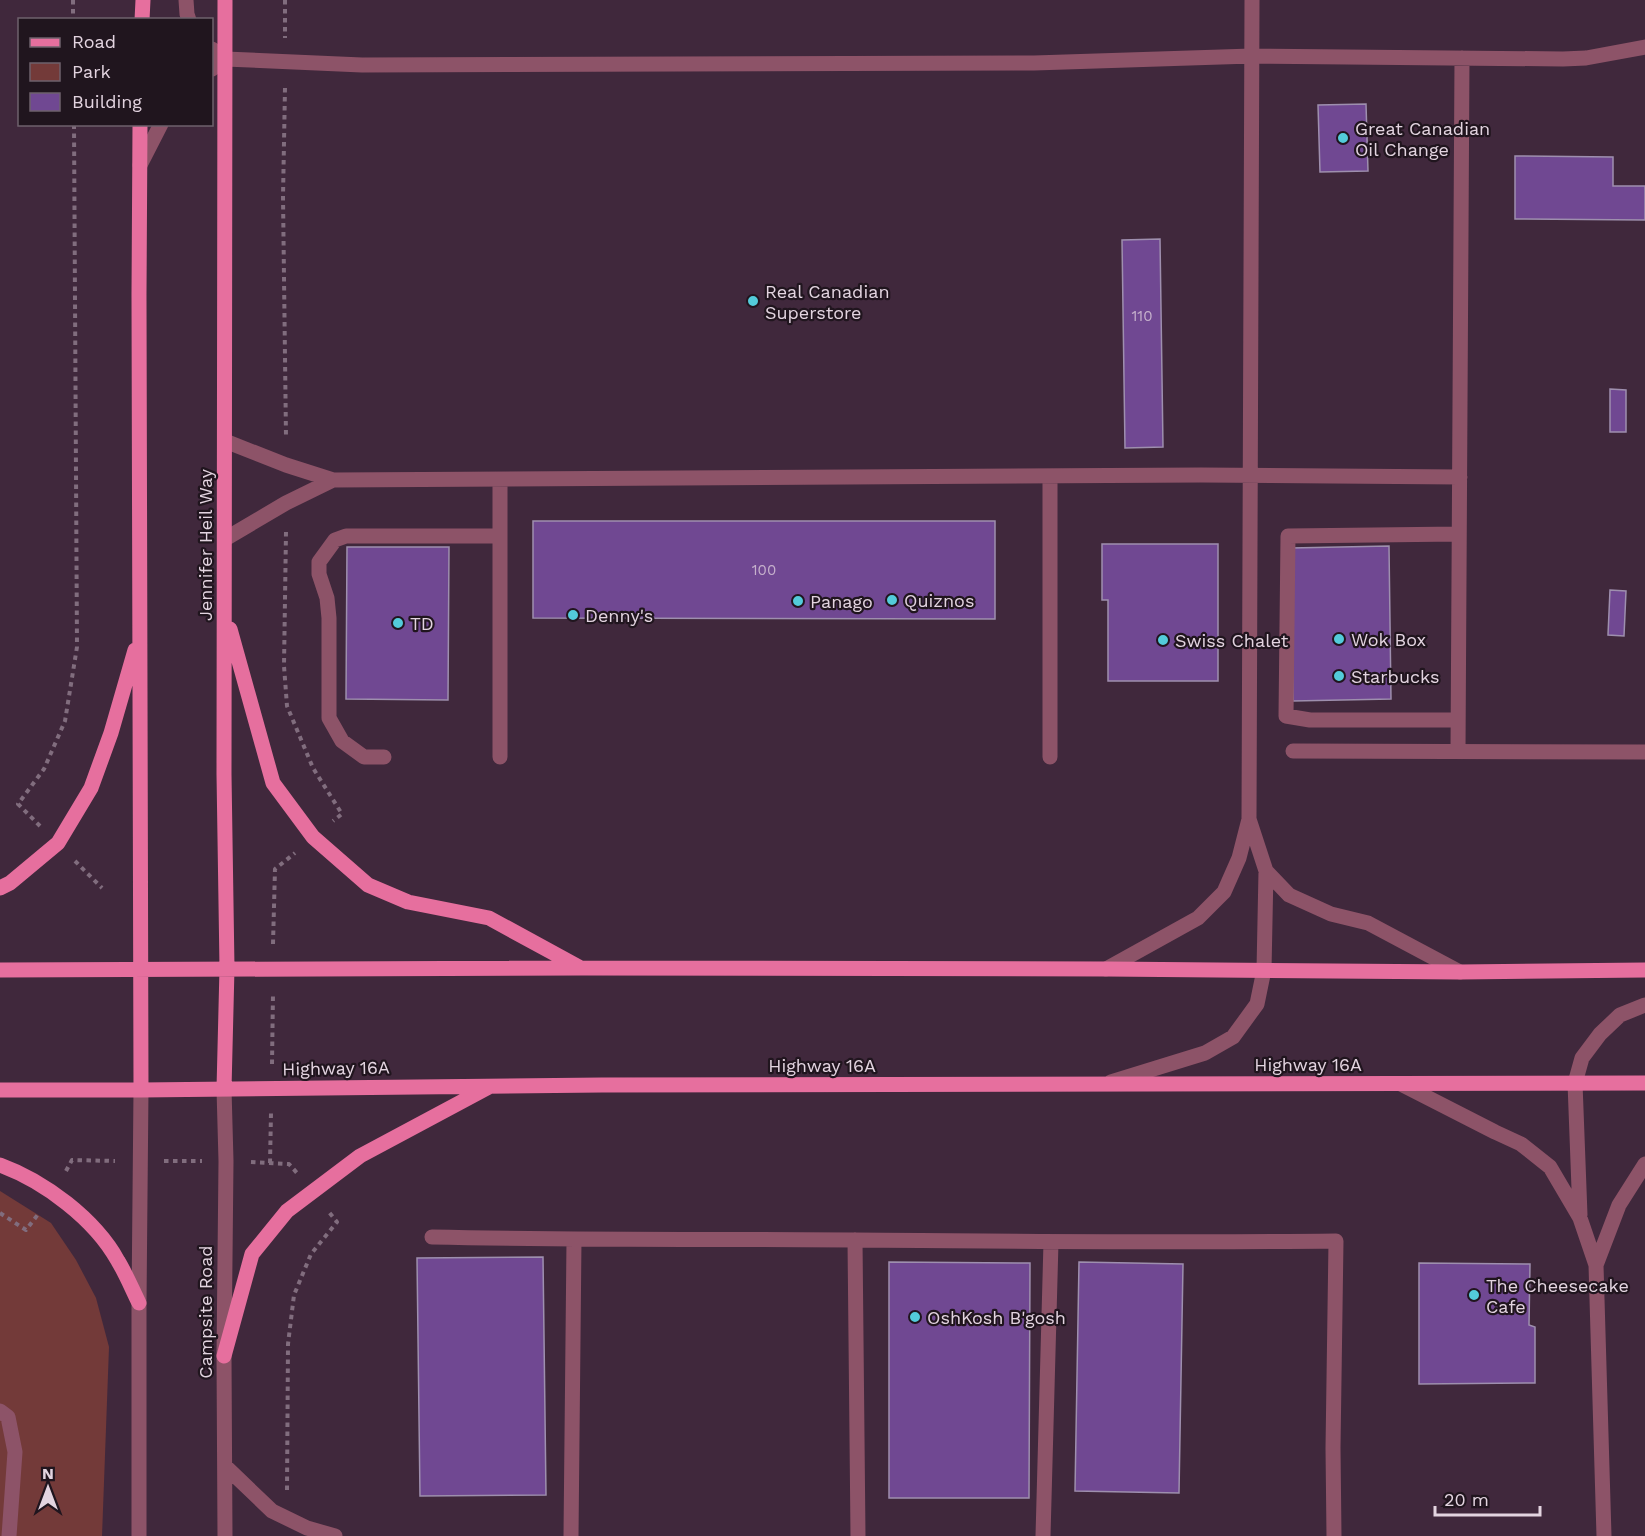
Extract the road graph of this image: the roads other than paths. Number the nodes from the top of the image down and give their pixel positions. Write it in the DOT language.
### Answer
graph roads {
  1 [pos="143,0"];
  2 [pos="186,0"];
  3 [pos="225,0"];
  4 [pos="1252,0"];
  5 [pos="142,18"];
  6 [pos="188,18"];
  7 [pos="1645,47"];
  8 [pos="213,51"];
  9 [pos="1252,56"];
  10 [pos="1462,58"];
  11 [pos="225,59"];
  12 [pos="213,68"];
  13 [pos="140,126"];
  14 [pos="159,126"];
  15 [pos="140,165"];
  16 [pos="225,441"];
  17 [pos="1249,475"];
  18 [pos="1050,476"];
  19 [pos="1460,477"];
  20 [pos="333,480"];
  21 [pos="500,480"];
  22 [pos="1459,534"];
  23 [pos="500,536"];
  24 [pos="225,539"];
  25 [pos="225,610"];
  26 [pos="141,633"];
  27 [pos="1458,720"];
  28 [pos="1293,751"];
  29 [pos="1458,752"];
  30 [pos="1645,753"];
  31 [pos="384,757"];
  32 [pos="500,757"];
  33 [pos="1050,757"];
  34 [pos="1249,819"];
  35 [pos="1266,871"];
  36 [pos="0,888"];
  37 [pos="226,968"];
  38 [pos="582,968"];
  39 [pos="142,969"];
  40 [pos="1106,969"];
  41 [pos="0,970"];
  42 [pos="1263,970"];
  43 [pos="1645,970"];
  44 [pos="1460,972"];
  45 [pos="1645,1005"];
  46 [pos="1575,1083"];
  47 [pos="1645,1083"];
  48 [pos="1105,1084"];
  49 [pos="1401,1084"];
  50 [pos="493,1086"];
  51 [pos="224,1089"];
  52 [pos="0,1090"];
  53 [pos="141,1090"];
  54 [pos="1645,1164"];
  55 [pos="0,1165"];
  56 [pos="1580,1218"];
  57 [pos="432,1237"];
  58 [pos="574,1240"];
  59 [pos="855,1240"];
  60 [pos="1051,1242"];
  61 [pos="1596,1265"];
  62 [pos="139,1303"];
  63 [pos="224,1356"];
  64 [pos="0,1411"];
  65 [pos="225,1466"];
  66 [pos="9,1536"];
  67 [pos="140,1536"];
  68 [pos="225,1536"];
  69 [pos="335,1536"];
  70 [pos="571,1536"];
  71 [pos="858,1536"];
  72 [pos="1043,1536"];
  73 [pos="1334,1536"];
  74 [pos="1604,1536"];
  1 -- 5 [label="main road"];
  2 -- 6 [label="street"];
  3 -- 11 [label="main road, Jennifer Heil Way"];
  4 -- 9 [label="street"];
  7 -- 10 [label="street"];
  8 -- 11 [label="street"];
  9 -- 10 [label="street"];
  9 -- 11 [label="street"];
  9 -- 17 [label="street"];
  10 -- 19 [label="street"];
  11 -- 12 [label="street"];
  11 -- 16 [label="main road, Jennifer Heil Way"];
  13 -- 15 [label="main road"];
  14 -- 15 [label="street"];
  15 -- 26 [label="main road"];
  16 -- 20 [label="street"];
  16 -- 24 [label="main road, Jennifer Heil Way"];
  17 -- 18 [label="street"];
  17 -- 19 [label="street"];
  17 -- 34 [label="street"];
  18 -- 21 [label="street"];
  18 -- 33 [label="street"];
  19 -- 22 [label="street"];
  20 -- 21 [label="street"];
  20 -- 24 [label="street"];
  21 -- 23 [label="street"];
  22 -- 27 [label="street"];
  22 -- 27 [label="street"];
  23 -- 31 [label="street"];
  23 -- 32 [label="street"];
  24 -- 25 [label="main road, Jennifer Heil Way"];
  25 -- 37 [label="main road, Jennifer Heil Way"];
  25 -- 38 [label="main road"];
  26 -- 36 [label="main road"];
  26 -- 39 [label="main road"];
  27 -- 29 [label="street"];
  28 -- 29 [label="street"];
  29 -- 30 [label="street"];
  34 -- 35 [label="street"];
  34 -- 40 [label="street"];
  35 -- 42 [label="street"];
  35 -- 44 [label="street"];
  37 -- 38 [label="main road"];
  37 -- 39 [label="main road"];
  37 -- 51 [label="main road, Jennifer Heil Way"];
  38 -- 40 [label="main road"];
  39 -- 41 [label="main road"];
  39 -- 53 [label="main road"];
  40 -- 42 [label="main road"];
  42 -- 44 [label="main road"];
  42 -- 48 [label="street"];
  43 -- 44 [label="main road"];
  45 -- 46 [label="street"];
  46 -- 47 [label="main road, Highway 16A"];
  46 -- 49 [label="main road, Highway 16A"];
  46 -- 56 [label="street"];
  48 -- 49 [label="main road, Highway 16A"];
  48 -- 50 [label="main road, Highway 16A"];
  49 -- 56 [label="street"];
  50 -- 51 [label="main road, Highway 16A"];
  50 -- 63 [label="main road"];
  51 -- 53 [label="main road, Highway 16A"];
  51 -- 63 [label="street, Campsite Road"];
  52 -- 53 [label="main road, Highway 16A"];
  53 -- 62 [label="street"];
  54 -- 61 [label="street"];
  55 -- 62 [label="main road"];
  56 -- 61 [label="street"];
  57 -- 58 [label="street"];
  58 -- 59 [label="street"];
  58 -- 70 [label="street"];
  59 -- 60 [label="street"];
  59 -- 71 [label="street"];
  60 -- 72 [label="street"];
  60 -- 73 [label="street"];
  61 -- 74 [label="street"];
  62 -- 67 [label="street"];
  63 -- 65 [label="street, Campsite Road"];
  64 -- 66 [label="street"];
  65 -- 68 [label="street, Campsite Road"];
  65 -- 69 [label="street"];
}
